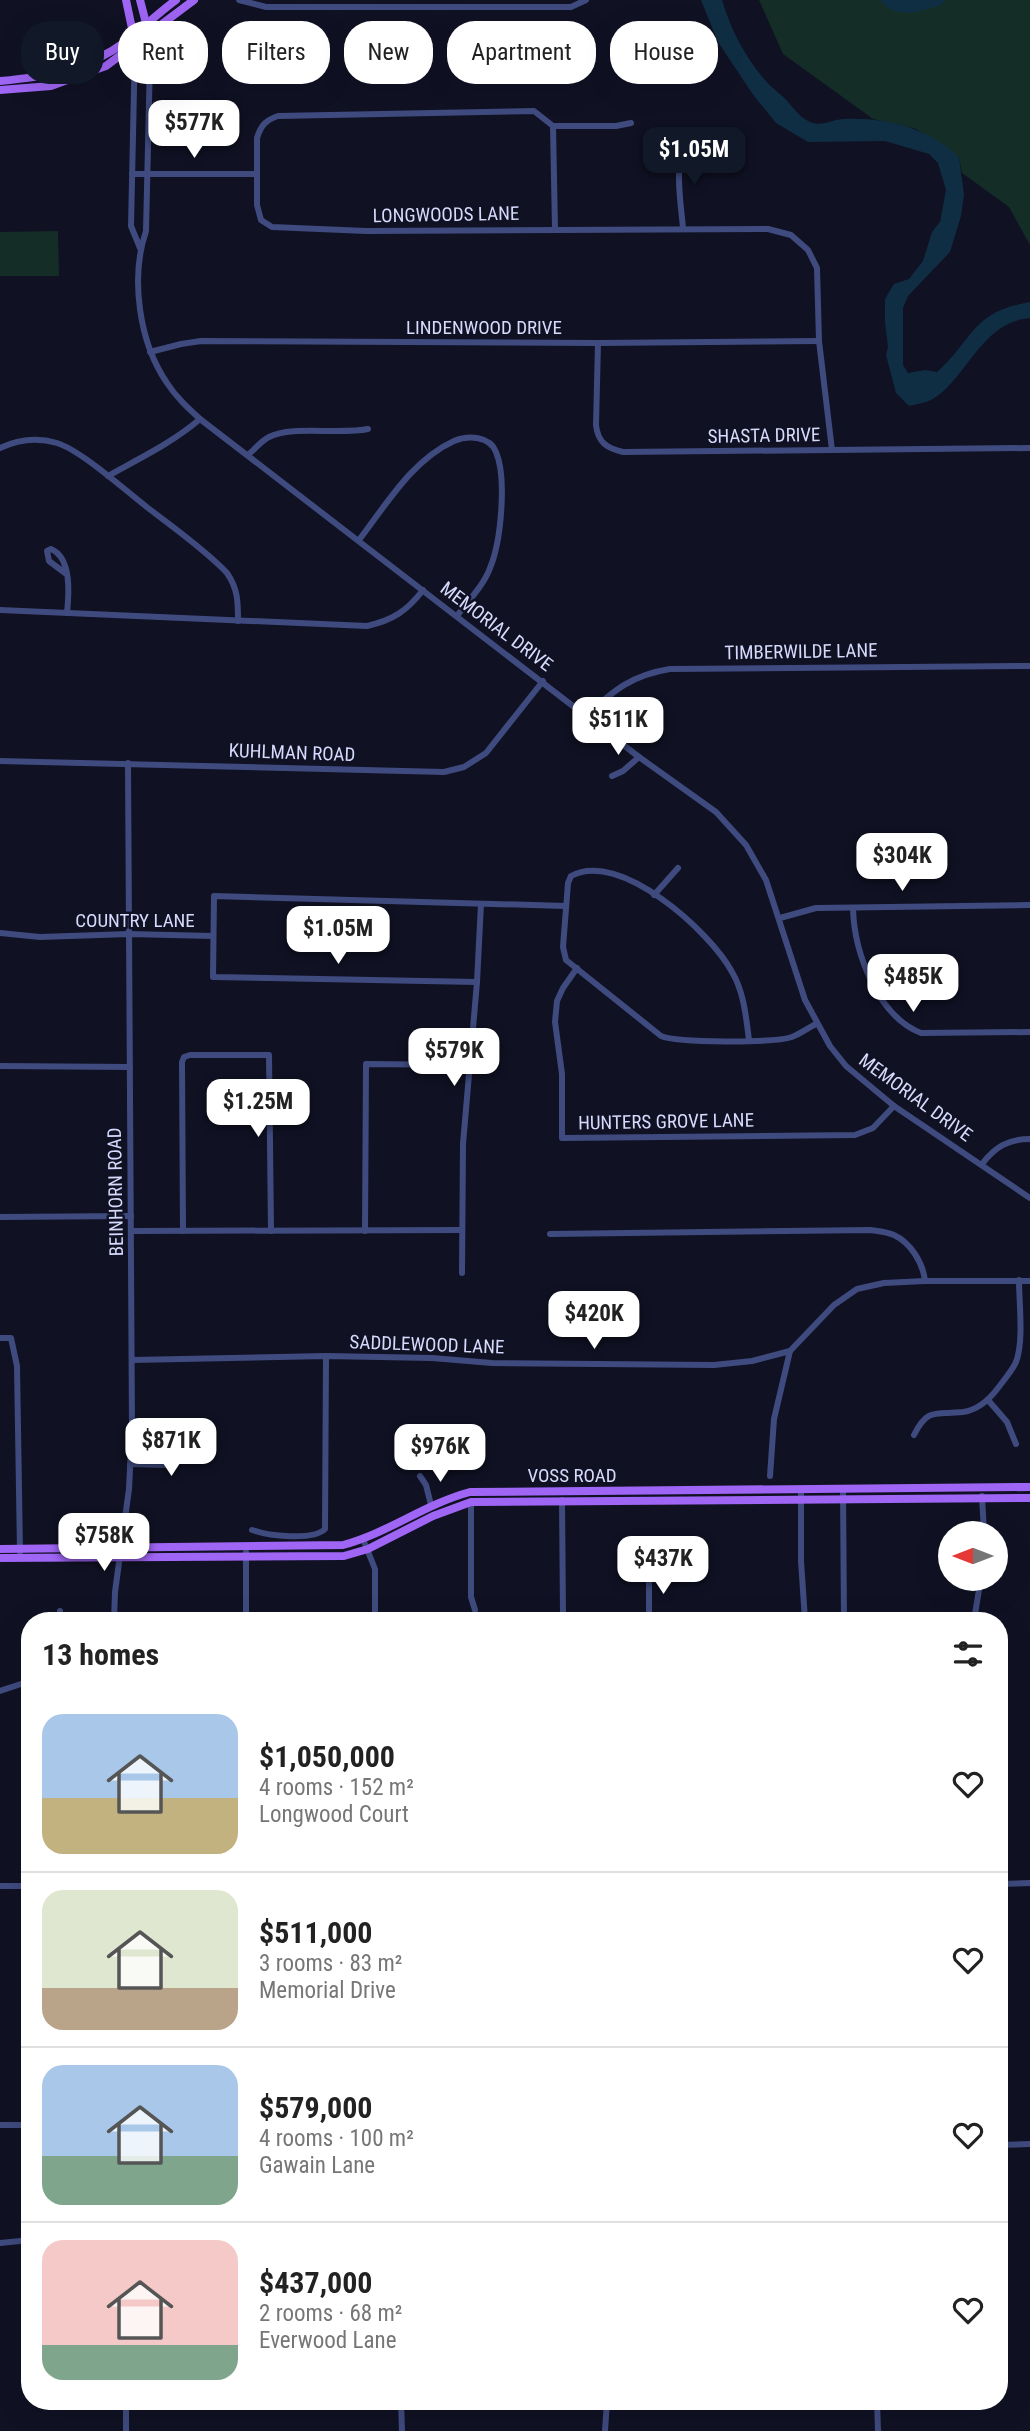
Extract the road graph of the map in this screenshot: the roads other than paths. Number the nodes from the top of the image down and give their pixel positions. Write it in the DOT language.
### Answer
graph roads {
  1 [pos="125,0"];
  2 [pos="140,0"];
  3 [pos="176,0"];
  4 [pos="194,0"];
  5 [pos="239,0"];
  6 [pos="586,0"];
  7 [pos="130,21"];
  8 [pos="145,21"];
  9 [pos="150,21"];
  10 [pos="165,21"];
  11 [pos="118,54"];
  12 [pos="104,66"];
  13 [pos="0,81"];
  14 [pos="21,84"];
  15 [pos="57,84"];
  16 [pos="133,84"];
  17 [pos="149,84"];
  18 [pos="0,90"];
  19 [pos="631,122"];
  20 [pos="553,126"];
  21 [pos="690,138"];
  22 [pos="147,173"];
  23 [pos="132,174"];
  24 [pos="256,174"];
  25 [pos="683,228"];
  26 [pos="555,229"];
  27 [pos="140,248"];
  28 [pos="819,341"];
  29 [pos="598,343"];
  30 [pos="150,352"];
  31 [pos="200,419"];
  32 [pos="368,429"];
  33 [pos="0,448"];
  34 [pos="1030,448"];
  35 [pos="832,450"];
  36 [pos="248,455"];
  37 [pos="108,476"];
  38 [pos="359,540"];
  39 [pos="65,573"];
  40 [pos="423,590"];
  41 [pos="0,610"];
  42 [pos="67,613"];
  43 [pos="457,616"];
  44 [pos="238,621"];
  45 [pos="1030,666"];
  46 [pos="542,681"];
  47 [pos="587,715"];
  48 [pos="639,757"];
  49 [pos="0,761"];
  50 [pos="128,763"];
  51 [pos="612,776"];
  52 [pos="678,868"];
  53 [pos="654,895"];
  54 [pos="481,904"];
  55 [pos="1030,905"];
  56 [pos="566,906"];
  57 [pos="853,908"];
  58 [pos="779,918"];
  59 [pos="0,933"];
  60 [pos="129,934"];
  61 [pos="213,936"];
  62 [pos="576,968"];
  63 [pos="477,982"];
  64 [pos="816,1024"];
  65 [pos="1030,1032"];
  66 [pos="749,1040"];
  67 [pos="469,1065"];
  68 [pos="0,1066"];
  69 [pos="130,1067"];
  70 [pos="894,1106"];
  71 [pos="1030,1139"];
  72 [pos="982,1164"];
  73 [pos="1030,1198"];
  74 [pos="131,1216"];
  75 [pos="0,1217"];
  76 [pos="462,1230"];
  77 [pos="132,1231"];
  78 [pos="183,1231"];
  79 [pos="271,1231"];
  80 [pos="365,1231"];
  81 [pos="550,1234"];
  82 [pos="462,1273"];
  83 [pos="1019,1280"];
  84 [pos="925,1281"];
  85 [pos="1030,1281"];
  86 [pos="0,1338"];
  87 [pos="790,1352"];
  88 [pos="326,1356"];
  89 [pos="132,1360"];
  90 [pos="988,1400"];
  91 [pos="914,1435"];
  92 [pos="182,1442"];
  93 [pos="1016,1444"];
  94 [pos="130,1464"];
  95 [pos="420,1476"];
  96 [pos="770,1476"];
  97 [pos="1030,1487"];
  98 [pos="843,1488"];
  99 [pos="915,1488"];
  100 [pos="982,1488"];
  101 [pos="703,1489"];
  102 [pos="801,1489"];
  103 [pos="627,1490"];
  104 [pos="486,1491"];
  105 [pos="562,1491"];
  106 [pos="982,1498"];
  107 [pos="1030,1498"];
  108 [pos="915,1499"];
  109 [pos="801,1500"];
  110 [pos="843,1500"];
  111 [pos="627,1501"];
  112 [pos="703,1501"];
  113 [pos="471,1502"];
  114 [pos="487,1502"];
  115 [pos="562,1502"];
  116 [pos="431,1505"];
  117 [pos="983,1521"];
  118 [pos="252,1530"];
  119 [pos="363,1539"];
  120 [pos="0,1549"];
  121 [pos="368,1549"];
  122 [pos="246,1551"];
  123 [pos="20,1553"];
  124 [pos="120,1553"];
  125 [pos="0,1558"];
  126 [pos="652,1568"];
  127 [pos="979,1591"];
  128 [pos="475,1610"];
  129 [pos="115,1612"];
  130 [pos="246,1612"];
  131 [pos="375,1612"];
  132 [pos="563,1612"];
  133 [pos="649,1612"];
  134 [pos="804,1612"];
  135 [pos="844,1612"];
  136 [pos="975,1612"];
  137 [pos="21,1684"];
  138 [pos="0,1691"];
  139 [pos="1030,1883"];
  140 [pos="1008,1884"];
  141 [pos="0,1886"];
  142 [pos="21,1886"];
  143 [pos="0,2125"];
  144 [pos="21,2125"];
  145 [pos="1030,2144"];
  146 [pos="1008,2145"];
  147 [pos="21,2241"];
  148 [pos="0,2242"];
  149 [pos="126,2410"];
  150 [pos="401,2410"];
  151 [pos="606,2410"];
  152 [pos="877,2410"];
  153 [pos="126,2431"];
  154 [pos="402,2431"];
  155 [pos="605,2431"];
  156 [pos="878,2431"];
  1 -- 7 [label="main road, MEMORIAL DRIVE"];
  2 -- 8 [label="main road, MEMORIAL DRIVE"];
  3 -- 9 [label="main road"];
  4 -- 10 [label="main road"];
  5 -- 6 [label="street"];
  11 -- 12 [label="main road"];
  13 -- 14 [label="main road"];
  14 -- 15 [label="main road"];
  14 -- 18 [label="main road"];
  16 -- 23 [label="street, MEMORIAL DRIVE"];
  17 -- 22 [label="street, MEMORIAL DRIVE"];
  19 -- 20 [label="street"];
  20 -- 24 [label="street"];
  20 -- 26 [label="street"];
  21 -- 25 [label="street"];
  22 -- 23 [label="street"];
  22 -- 24 [label="street"];
  22 -- 27 [label="street, MEMORIAL DRIVE"];
  23 -- 27 [label="street, MEMORIAL DRIVE"];
  24 -- 26 [label="street, LONGWOODS LANE"];
  25 -- 26 [label="street, LONGWOODS LANE"];
  25 -- 28 [label="street, LONGWOODS LANE"];
  27 -- 30 [label="street, MEMORIAL DRIVE"];
  28 -- 29 [label="street, LINDENWOOD DRIVE"];
  28 -- 35 [label="street"];
  29 -- 30 [label="street, LINDENWOOD DRIVE"];
  29 -- 35 [label="street, SHASTA DRIVE"];
  30 -- 31 [label="street, MEMORIAL DRIVE"];
  31 -- 36 [label="street, MEMORIAL DRIVE"];
  31 -- 37 [label="street"];
  32 -- 36 [label="street"];
  33 -- 37 [label="street"];
  34 -- 35 [label="street, SHASTA DRIVE"];
  36 -- 38 [label="street, MEMORIAL DRIVE"];
  37 -- 44 [label="street"];
  38 -- 40 [label="street, MEMORIAL DRIVE"];
  38 -- 43 [label="street"];
  39 -- 42 [label="street"];
  40 -- 43 [label="street, MEMORIAL DRIVE"];
  40 -- 44 [label="street"];
  41 -- 42 [label="street"];
  42 -- 44 [label="street"];
  43 -- 46 [label="street, MEMORIAL DRIVE"];
  45 -- 47 [label="street, TIMBERWILDE LANE"];
  46 -- 47 [label="street, MEMORIAL DRIVE"];
  46 -- 50 [label="street, KUHLMAN ROAD"];
  47 -- 48 [label="street, MEMORIAL DRIVE"];
  48 -- 51 [label="street"];
  48 -- 58 [label="street, MEMORIAL DRIVE"];
  49 -- 50 [label="street, KUHLMAN ROAD"];
  50 -- 60 [label="street, BEINHORN ROAD"];
  52 -- 53 [label="street"];
  53 -- 56 [label="street"];
  53 -- 66 [label="street"];
  54 -- 56 [label="street, COUNTRY LANE"];
  54 -- 61 [label="street, COUNTRY LANE"];
  54 -- 63 [label="street"];
  55 -- 57 [label="street"];
  56 -- 62 [label="street"];
  57 -- 58 [label="street"];
  57 -- 65 [label="street"];
  58 -- 64 [label="street, MEMORIAL DRIVE"];
  59 -- 60 [label="street, COUNTRY LANE"];
  60 -- 61 [label="street, COUNTRY LANE"];
  60 -- 69 [label="street, BEINHORN ROAD"];
  61 -- 63 [label="street"];
  62 -- 66 [label="street"];
  62 -- 70 [label="street, HUNTERS GROVE LANE"];
  63 -- 67 [label="street"];
  64 -- 66 [label="street"];
  64 -- 70 [label="street, MEMORIAL DRIVE"];
  67 -- 76 [label="street"];
  67 -- 80 [label="street"];
  68 -- 69 [label="street"];
  69 -- 74 [label="street, BEINHORN ROAD"];
  70 -- 72 [label="street, MEMORIAL DRIVE"];
  71 -- 72 [label="street"];
  72 -- 73 [label="street, MEMORIAL DRIVE"];
  74 -- 75 [label="street"];
  74 -- 77 [label="street, BEINHORN ROAD"];
  76 -- 80 [label="street"];
  76 -- 82 [label="street"];
  77 -- 78 [label="street"];
  77 -- 89 [label="street, BEINHORN ROAD"];
  78 -- 79 [label="street"];
  78 -- 79 [label="street"];
  79 -- 80 [label="street"];
  81 -- 84 [label="street"];
  83 -- 84 [label="street"];
  83 -- 85 [label="street"];
  83 -- 90 [label="street"];
  84 -- 87 [label="street"];
  86 -- 123 [label="street"];
  87 -- 88 [label="street, SADDLEWOOD LANE"];
  87 -- 96 [label="street"];
  88 -- 89 [label="street, SADDLEWOOD LANE"];
  88 -- 118 [label="street"];
  89 -- 94 [label="street, BEINHORN ROAD"];
  90 -- 91 [label="street"];
  90 -- 93 [label="street"];
  92 -- 94 [label="street"];
  94 -- 124 [label="street, BEINHORN ROAD"];
  95 -- 116 [label="street"];
  97 -- 100 [label="main road, VOSS ROAD"];
  98 -- 99 [label="main road, VOSS ROAD"];
  98 -- 102 [label="main road, VOSS ROAD"];
  98 -- 110 [label="street"];
  99 -- 100 [label="main road, VOSS ROAD"];
  99 -- 108 [label="main road"];
  100 -- 106 [label="street"];
  101 -- 102 [label="main road, VOSS ROAD"];
  101 -- 103 [label="main road, VOSS ROAD"];
  101 -- 112 [label="main road"];
  102 -- 109 [label="street"];
  103 -- 105 [label="main road, VOSS ROAD"];
  103 -- 111 [label="main road"];
  104 -- 105 [label="main road, VOSS ROAD"];
  104 -- 114 [label="main road"];
  104 -- 116 [label="main road, VOSS ROAD"];
  105 -- 115 [label="street"];
  106 -- 107 [label="main road, VOSS ROAD"];
  106 -- 108 [label="main road, VOSS ROAD"];
  106 -- 117 [label="street"];
  108 -- 110 [label="main road, VOSS ROAD"];
  109 -- 110 [label="main road, VOSS ROAD"];
  109 -- 112 [label="main road, VOSS ROAD"];
  109 -- 134 [label="street"];
  110 -- 135 [label="street"];
  111 -- 112 [label="main road, VOSS ROAD"];
  111 -- 115 [label="main road, VOSS ROAD"];
  113 -- 114 [label="main road, VOSS ROAD"];
  113 -- 121 [label="main road, VOSS ROAD"];
  113 -- 128 [label="street"];
  114 -- 115 [label="main road, VOSS ROAD"];
  115 -- 132 [label="street"];
  116 -- 119 [label="main road, VOSS ROAD"];
  119 -- 121 [label="street"];
  119 -- 122 [label="main road, VOSS ROAD"];
  120 -- 123 [label="main road, VOSS ROAD"];
  121 -- 122 [label="main road, VOSS ROAD"];
  121 -- 131 [label="street"];
  122 -- 124 [label="main road, VOSS ROAD"];
  122 -- 130 [label="street"];
  123 -- 124 [label="main road, VOSS ROAD"];
  123 -- 125 [label="main road, VOSS ROAD"];
  124 -- 129 [label="street, BEINHORN ROAD"];
  126 -- 133 [label="street"];
  127 -- 136 [label="street"];
  137 -- 138 [label="street"];
  139 -- 140 [label="street"];
  141 -- 142 [label="street"];
  143 -- 144 [label="street"];
  145 -- 146 [label="street"];
  147 -- 148 [label="street"];
  149 -- 153 [label="street"];
  150 -- 154 [label="street"];
  151 -- 155 [label="street"];
  152 -- 156 [label="street"];
}
